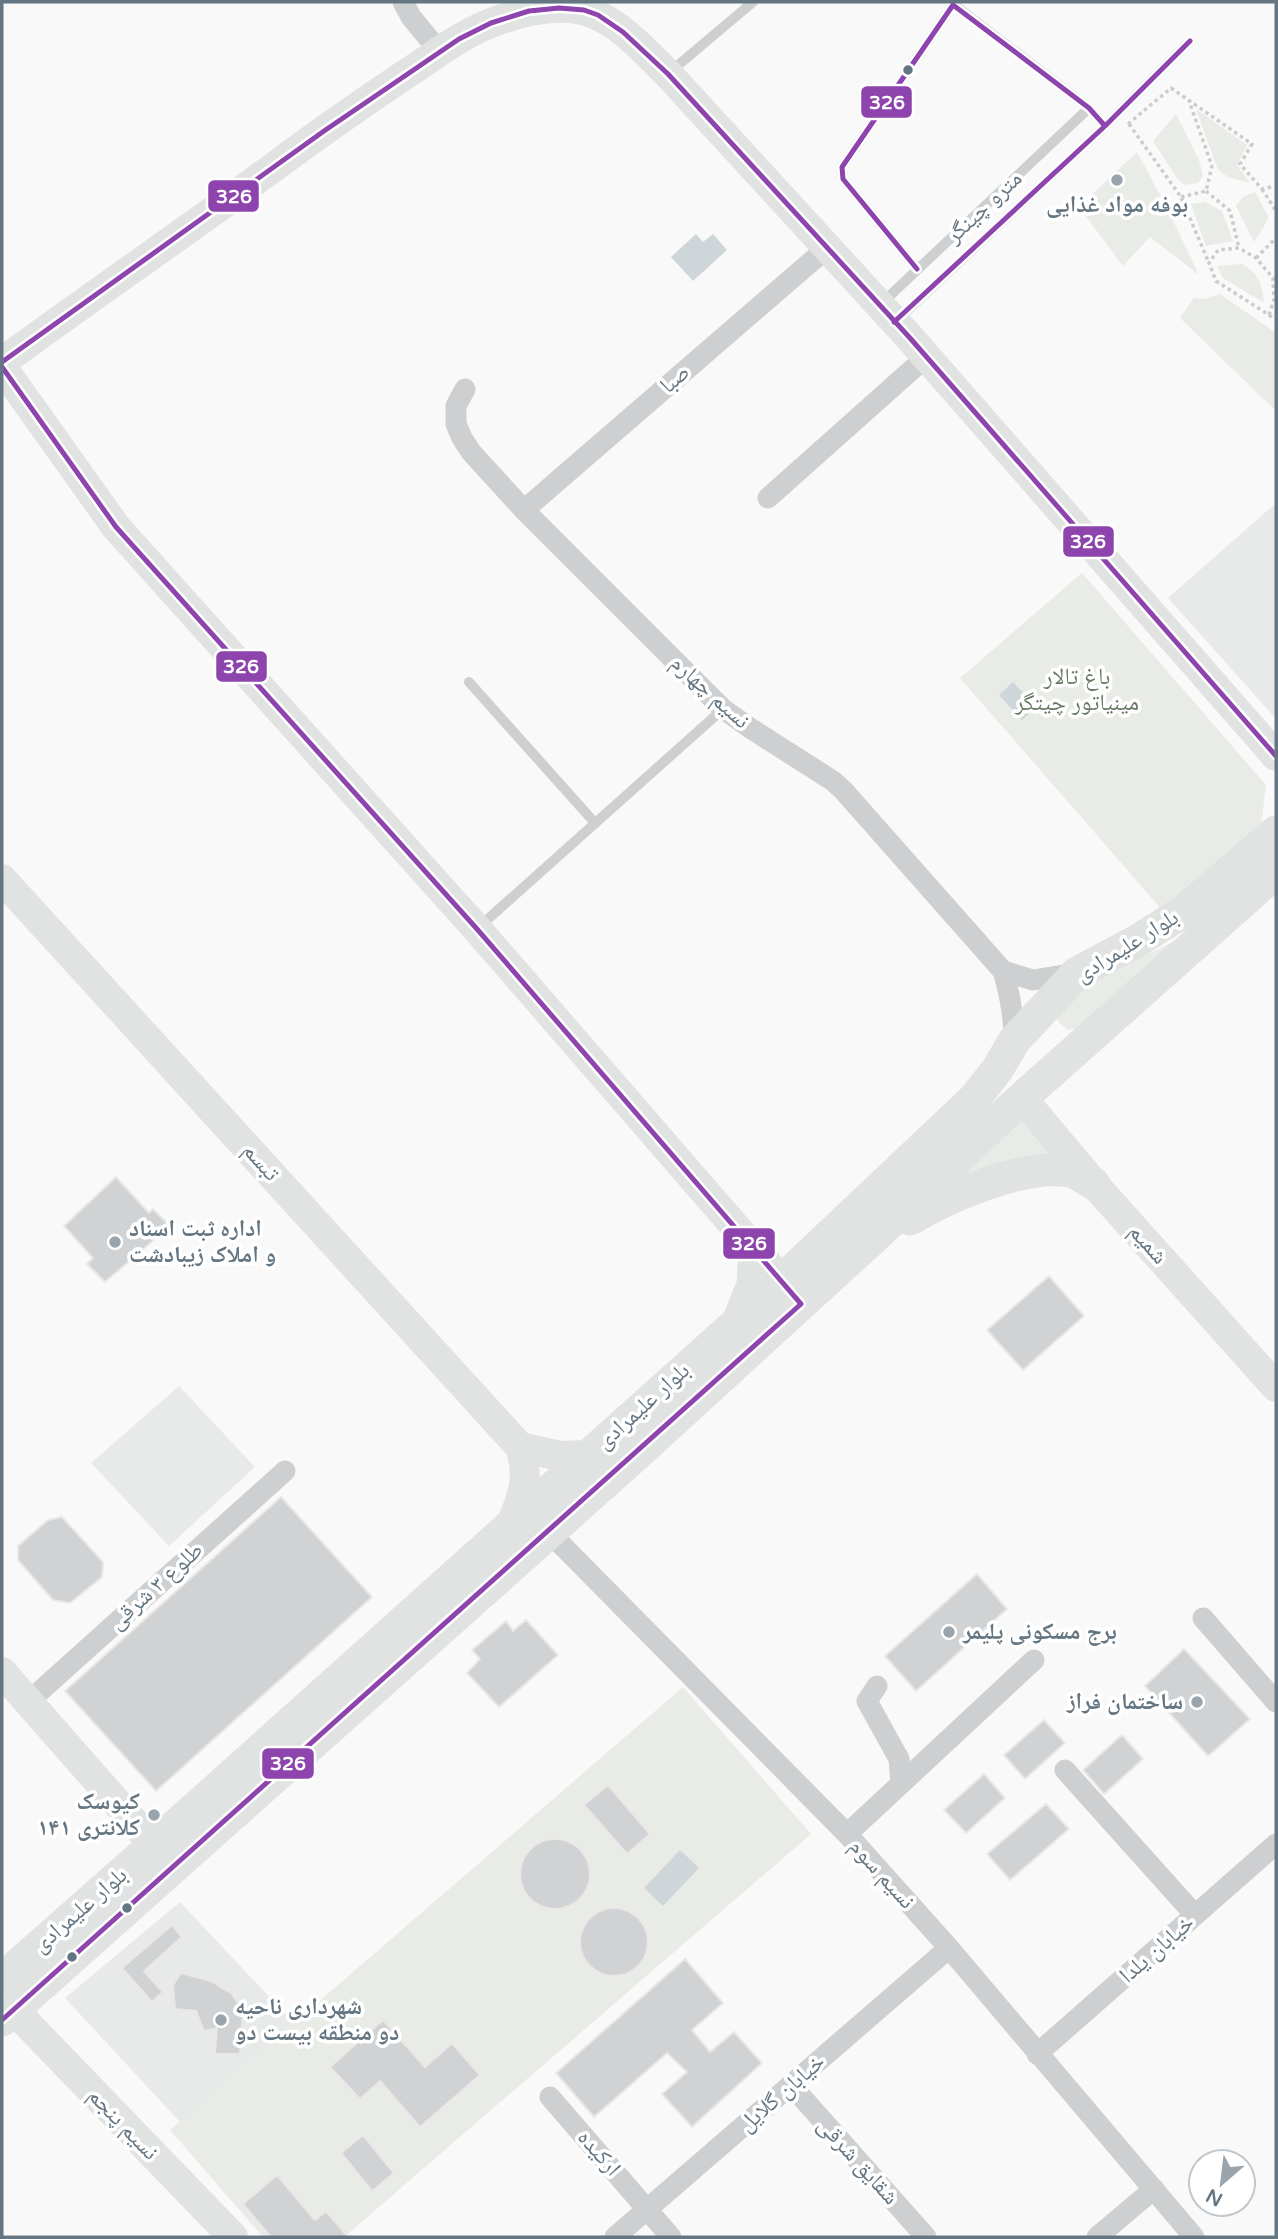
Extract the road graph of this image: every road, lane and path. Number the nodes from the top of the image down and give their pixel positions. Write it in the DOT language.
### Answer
graph roads {
  1 [pos="403,2"];
  2 [pos="753,2"];
  3 [pos="1190,41"];
  4 [pos="440,51"];
  5 [pos="668,74"];
  6 [pos="1188,100"];
  7 [pos="1089,108"];
  8 [pos="1129,124"];
  9 [pos="1105,126"];
  10 [pos="1276,186"];
  11 [pos="1262,189"];
  12 [pos="1206,191"];
  13 [pos="1181,197"];
  14 [pos="1276,211"];
  15 [pos="1276,238"];
  16 [pos="827,248"];
  17 [pos="1239,248"];
  18 [pos="1256,258"];
  19 [pos="1209,262"];
  20 [pos="916,270"];
  21 [pos="1275,278"];
  22 [pos="887,314"];
  23 [pos="1269,315"];
  24 [pos="1276,320"];
  25 [pos="925,358"];
  26 [pos="2,364"];
  27 [pos="466,389"];
  28 [pos="768,498"];
  29 [pos="524,510"];
  30 [pos="469,682"];
  31 [pos="723,709"];
  32 [pos="1276,756"];
  33 [pos="595,823"];
  34 [pos="1276,832"];
  35 [pos="1276,872"];
  36 [pos="2,879"];
  37 [pos="477,929"];
  38 [pos="1003,971"];
  39 [pos="1077,973"];
  40 [pos="1053,997"];
  41 [pos="1096,1032"];
  42 [pos="1014,1041"];
  43 [pos="1022,1098"];
  44 [pos="1094,1184"];
  45 [pos="871,1240"];
  46 [pos="755,1248"];
  47 [pos="791,1292"];
  48 [pos="738,1321"];
  49 [pos="1276,1387"];
  50 [pos="520,1447"];
  51 [pos="589,1455"];
  52 [pos="285,1471"];
  53 [pos="511,1525"];
  54 [pos="548,1531"];
  55 [pos="1203,1618"];
  56 [pos="1034,1660"];
  57 [pos="2,1672"];
  58 [pos="877,1686"];
  59 [pos="28,1702"];
  60 [pos="1276,1702"];
  61 [pos="1065,1770"];
  62 [pos="901,1784"];
  63 [pos="847,1834"];
  64 [pos="1276,1844"];
  65 [pos="154,1846"];
  66 [pos="1195,1915"];
  67 [pos="949,1948"];
  68 [pos="2,1979"];
  69 [pos="8,2015"];
  70 [pos="1037,2054"];
  71 [pos="791,2085"];
  72 [pos="550,2097"];
  73 [pos="1153,2189"];
  74 [pos="647,2209"];
  75 [pos="233,2237"];
  76 [pos="615,2237"];
  77 [pos="671,2237"];
  78 [pos="926,2237"];
  79 [pos="1097,2237"];
  80 [pos="1194,2237"];
  1 -- 4 [label="street"];
  2 -- 5 [label="lane"];
  3 -- 9 [label="lane, مترو چینگر"];
  4 -- 5 [label="street"];
  4 -- 26 [label="street"];
  5 -- 16 [label="street"];
  6 -- 8 [label="path"];
  6 -- 11 [label="path"];
  6 -- 12 [label="path"];
  7 -- 9 [label="lane"];
  7 -- 20 [label="lane, مترو چینگر"];
  7 -- 20 [label="lane"];
  8 -- 9 [label="path"];
  8 -- 13 [label="path"];
  9 -- 22 [label="lane, مترو چینگر"];
  10 -- 11 [label="path"];
  11 -- 14 [label="path"];
  12 -- 13 [label="path"];
  12 -- 17 [label="path"];
  13 -- 19 [label="path"];
  15 -- 18 [label="path"];
  16 -- 22 [label="street"];
  16 -- 29 [label="street, صبا"];
  17 -- 18 [label="path"];
  17 -- 19 [label="path"];
  18 -- 21 [label="path"];
  19 -- 23 [label="path"];
  20 -- 22 [label="lane, مترو چینگر"];
  21 -- 23 [label="path"];
  22 -- 25 [label="street"];
  23 -- 24 [label="path"];
  25 -- 28 [label="street"];
  25 -- 32 [label="street"];
  26 -- 37 [label="street"];
  27 -- 29 [label="street, نسیم چهارم"];
  29 -- 31 [label="street, نسیم چهارم"];
  30 -- 33 [label="lane"];
  31 -- 33 [label="lane"];
  31 -- 38 [label="street, نسیم چهارم"];
  33 -- 37 [label="lane"];
  34 -- 39 [label="main road, بلوار علیمرادی"];
  35 -- 41 [label="main road, بلوار علیمرادی"];
  36 -- 50 [label="street, تبسم"];
  37 -- 46 [label="street"];
  38 -- 39 [label="street"];
  38 -- 42 [label="street, نسیم چهارم"];
  39 -- 40 [label="main road, بلوار علیمرادی"];
  40 -- 41 [label="main road"];
  40 -- 42 [label="main road, بلوار علیمرادی"];
  41 -- 43 [label="main road, بلوار علیمرادی"];
  42 -- 47 [label="main road, بلوار علیمرادی"];
  43 -- 44 [label="street, شمیم"];
  43 -- 45 [label="main road, بلوار علیمرادی"];
  44 -- 45 [label="main road"];
  44 -- 49 [label="street, شمیم"];
  45 -- 47 [label="main road, بلوار علیمرادی"];
  46 -- 47 [label="street"];
  46 -- 48 [label="main road"];
  47 -- 48 [label="main road, بلوار علیمرادی"];
  47 -- 54 [label="main road, بلوار علیمرادی"];
  48 -- 51 [label="main road, بلوار علیمرادی"];
  50 -- 51 [label="street"];
  50 -- 53 [label="street"];
  51 -- 53 [label="main road, بلوار علیمرادی"];
  52 -- 59 [label="street, طلوع ۳ شرقی"];
  53 -- 65 [label="main road, بلوار علیمرادی"];
  54 -- 63 [label="street, نسیم سوم"];
  54 -- 69 [label="main road, بلوار علیمرادی"];
  55 -- 60 [label="street"];
  56 -- 62 [label="street"];
  57 -- 59 [label="street"];
  58 -- 62 [label="street"];
  59 -- 65 [label="street"];
  61 -- 66 [label="street"];
  62 -- 63 [label="street"];
  63 -- 67 [label="street, نسیم سوم"];
  64 -- 66 [label="street, خیابان یلدا"];
  65 -- 68 [label="main road, بلوار علیمرادی"];
  66 -- 70 [label="street, خیابان یلدا"];
  67 -- 70 [label="street, نسیم سوم"];
  67 -- 71 [label="street, خیابان گلایل"];
  69 -- 75 [label="street, نسیم پنجم"];
  70 -- 73 [label="street, نسیم سوم"];
  71 -- 74 [label="street, خیابان گلایل"];
  71 -- 78 [label="street, شقایق شرقی"];
  72 -- 74 [label="street, ارکیده"];
  73 -- 79 [label="street"];
  73 -- 80 [label="street, نسیم سوم"];
  74 -- 76 [label="street, خیابان گلایل"];
  74 -- 77 [label="street, ارکیده"];
}
